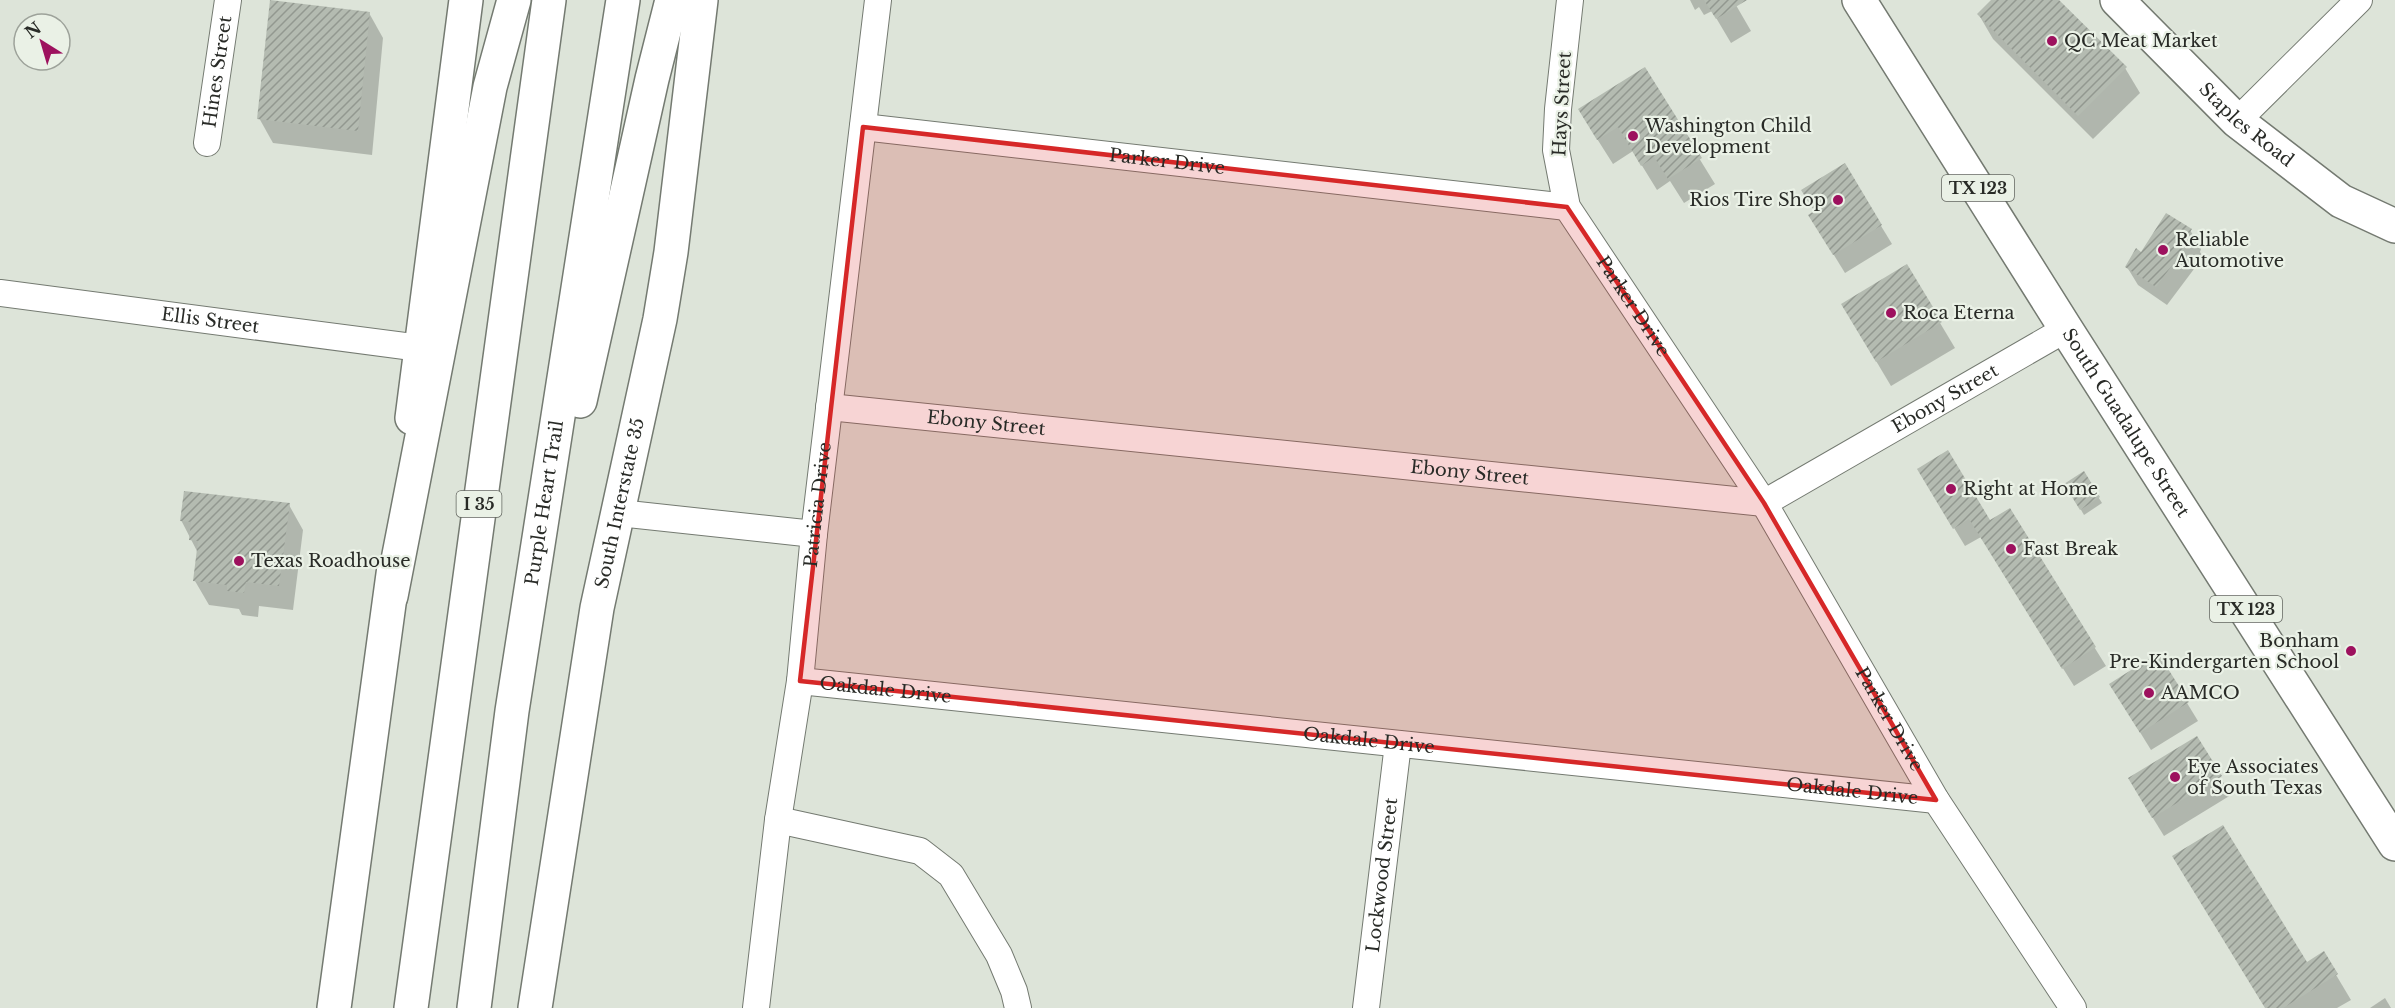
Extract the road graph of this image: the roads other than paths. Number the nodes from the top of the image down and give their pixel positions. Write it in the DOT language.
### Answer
graph roads {
  1 [pos="228,0"];
  2 [pos="466,0"];
  3 [pos="514,0"];
  4 [pos="549,0"];
  5 [pos="623,0"];
  6 [pos="672,0"];
  7 [pos="701,0"];
  8 [pos="878,0"];
  9 [pos="1570,0"];
  10 [pos="1859,0"];
  11 [pos="2117,0"];
  12 [pos="2360,0"];
  13 [pos="2237,121"];
  14 [pos="863,127"];
  15 [pos="207,143"];
  16 [pos="1567,207"];
  17 [pos="2395,226"];
  18 [pos="0,293"];
  19 [pos="2066,329"];
  20 [pos="420,348"];
  21 [pos="829,407"];
  22 [pos="1764,503"];
  23 [pos="619,513"];
  24 [pos="814,534"];
  25 [pos="391,596"];
  26 [pos="800,681"];
  27 [pos="512,711"];
  28 [pos="1398,744"];
  29 [pos="1936,800"];
  30 [pos="778,820"];
  31 [pos="2395,844"];
  32 [pos="334,1008"];
  33 [pos="411,1008"];
  34 [pos="474,1008"];
  35 [pos="536,1008"];
  36 [pos="756,1008"];
  37 [pos="1018,1008"];
  38 [pos="1366,1008"];
  39 [pos="2073,1008"];
  1 -- 15 [label="street, Hines Street"];
  2 -- 20 [label="main road"];
  3 -- 25 [label="main road"];
  4 -- 33 [label="main road, I 35"];
  5 -- 27 [label="main road, Purple Heart Trail"];
  6 -- 27 [label="main road"];
  7 -- 23 [label="main road, South Interstate 35"];
  8 -- 14 [label="street, Patricia Drive"];
  9 -- 16 [label="street, Hays Street"];
  10 -- 19 [label="main road, South Guadalupe Street / TX 123"];
  11 -- 13 [label="main road, Staples Road"];
  12 -- 13 [label="street"];
  13 -- 17 [label="main road, Staples Road"];
  14 -- 16 [label="street, Parker Drive"];
  14 -- 21 [label="street, Patricia Drive"];
  16 -- 22 [label="street, Parker Drive"];
  18 -- 20 [label="street, Ellis Street"];
  19 -- 22 [label="street, Ebony Street"];
  19 -- 31 [label="main road, South Guadalupe Street / TX 123"];
  20 -- 25 [label="main road"];
  21 -- 22 [label="street, Ebony Street"];
  21 -- 24 [label="street, Patricia Drive"];
  22 -- 29 [label="street, Parker Drive"];
  23 -- 24 [label="street"];
  23 -- 35 [label="main road, South Interstate 35"];
  24 -- 26 [label="street, Patricia Drive"];
  25 -- 32 [label="main road"];
  26 -- 28 [label="street, Oakdale Drive"];
  26 -- 30 [label="street, Patricia Drive"];
  27 -- 34 [label="main road, Purple Heart Trail"];
  28 -- 29 [label="street, Oakdale Drive"];
  28 -- 38 [label="street, Lockwood Street"];
  29 -- 39 [label="street, Parker Drive"];
  30 -- 36 [label="street, Patricia Drive"];
  30 -- 37 [label="street"];
}
